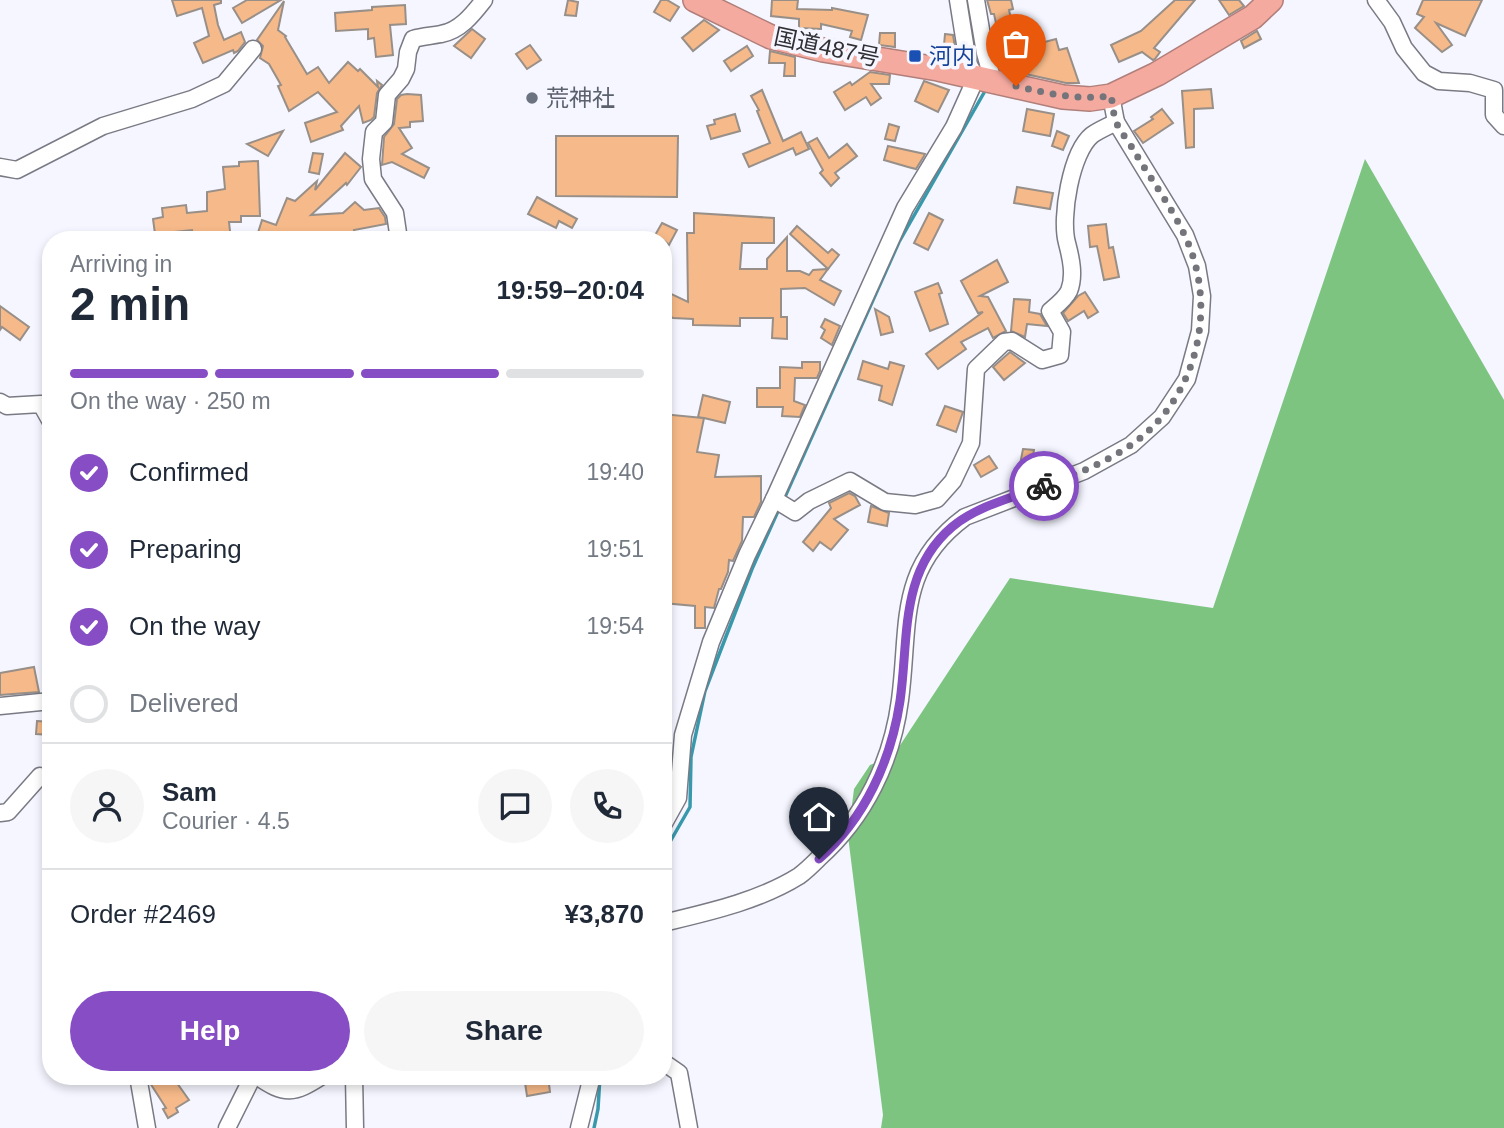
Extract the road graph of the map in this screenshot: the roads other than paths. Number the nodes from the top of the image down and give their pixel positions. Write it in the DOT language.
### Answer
graph roads {
  1 [pos="484,0"];
  2 [pos="695,0"];
  3 [pos="958,0"];
  4 [pos="975,0"];
  5 [pos="1271,0"];
  6 [pos="1376,0"];
  7 [pos="253,48"];
  8 [pos="984,79"];
  9 [pos="1111,96"];
  10 [pos="1116,122"];
  11 [pos="1504,126"];
  12 [pos="0,167"];
  13 [pos="398,231"];
  14 [pos="0,402"];
  15 [pos="42,406"];
  16 [pos="774,499"];
  17 [pos="42,702"];
  18 [pos="0,706"];
  19 [pos="42,776"];
  20 [pos="672,808"];
  21 [pos="0,813"];
  22 [pos="672,920"];
  23 [pos="672,1068"];
  24 [pos="140,1085"];
  25 [pos="250,1085"];
  26 [pos="272,1085"];
  27 [pos="308,1085"];
  28 [pos="354,1085"];
  29 [pos="590,1085"];
  30 [pos="147,1128"];
  31 [pos="227,1128"];
  32 [pos="355,1128"];
  33 [pos="579,1128"];
  34 [pos="688,1128"];
  1 -- 13 [label="street"];
  2 -- 8 [label="highway, 国道487号"];
  3 -- 8 [label="street"];
  4 -- 8 [label="street"];
  5 -- 9 [label="highway, 国道487号"];
  6 -- 11 [label="street"];
  7 -- 12 [label="street"];
  8 -- 9 [label="highway, 国道487号"];
  8 -- 16 [label="street"];
  9 -- 10 [label="street"];
  10 -- 16 [label="street"];
  10 -- 22 [label="street"];
  14 -- 15 [label="street"];
  16 -- 20 [label="street"];
  17 -- 18 [label="street"];
  19 -- 21 [label="street"];
  23 -- 34 [label="street"];
  24 -- 30 [label="street"];
  25 -- 31 [label="street"];
  26 -- 27 [label="street"];
  28 -- 32 [label="street"];
  29 -- 33 [label="street"];
}
